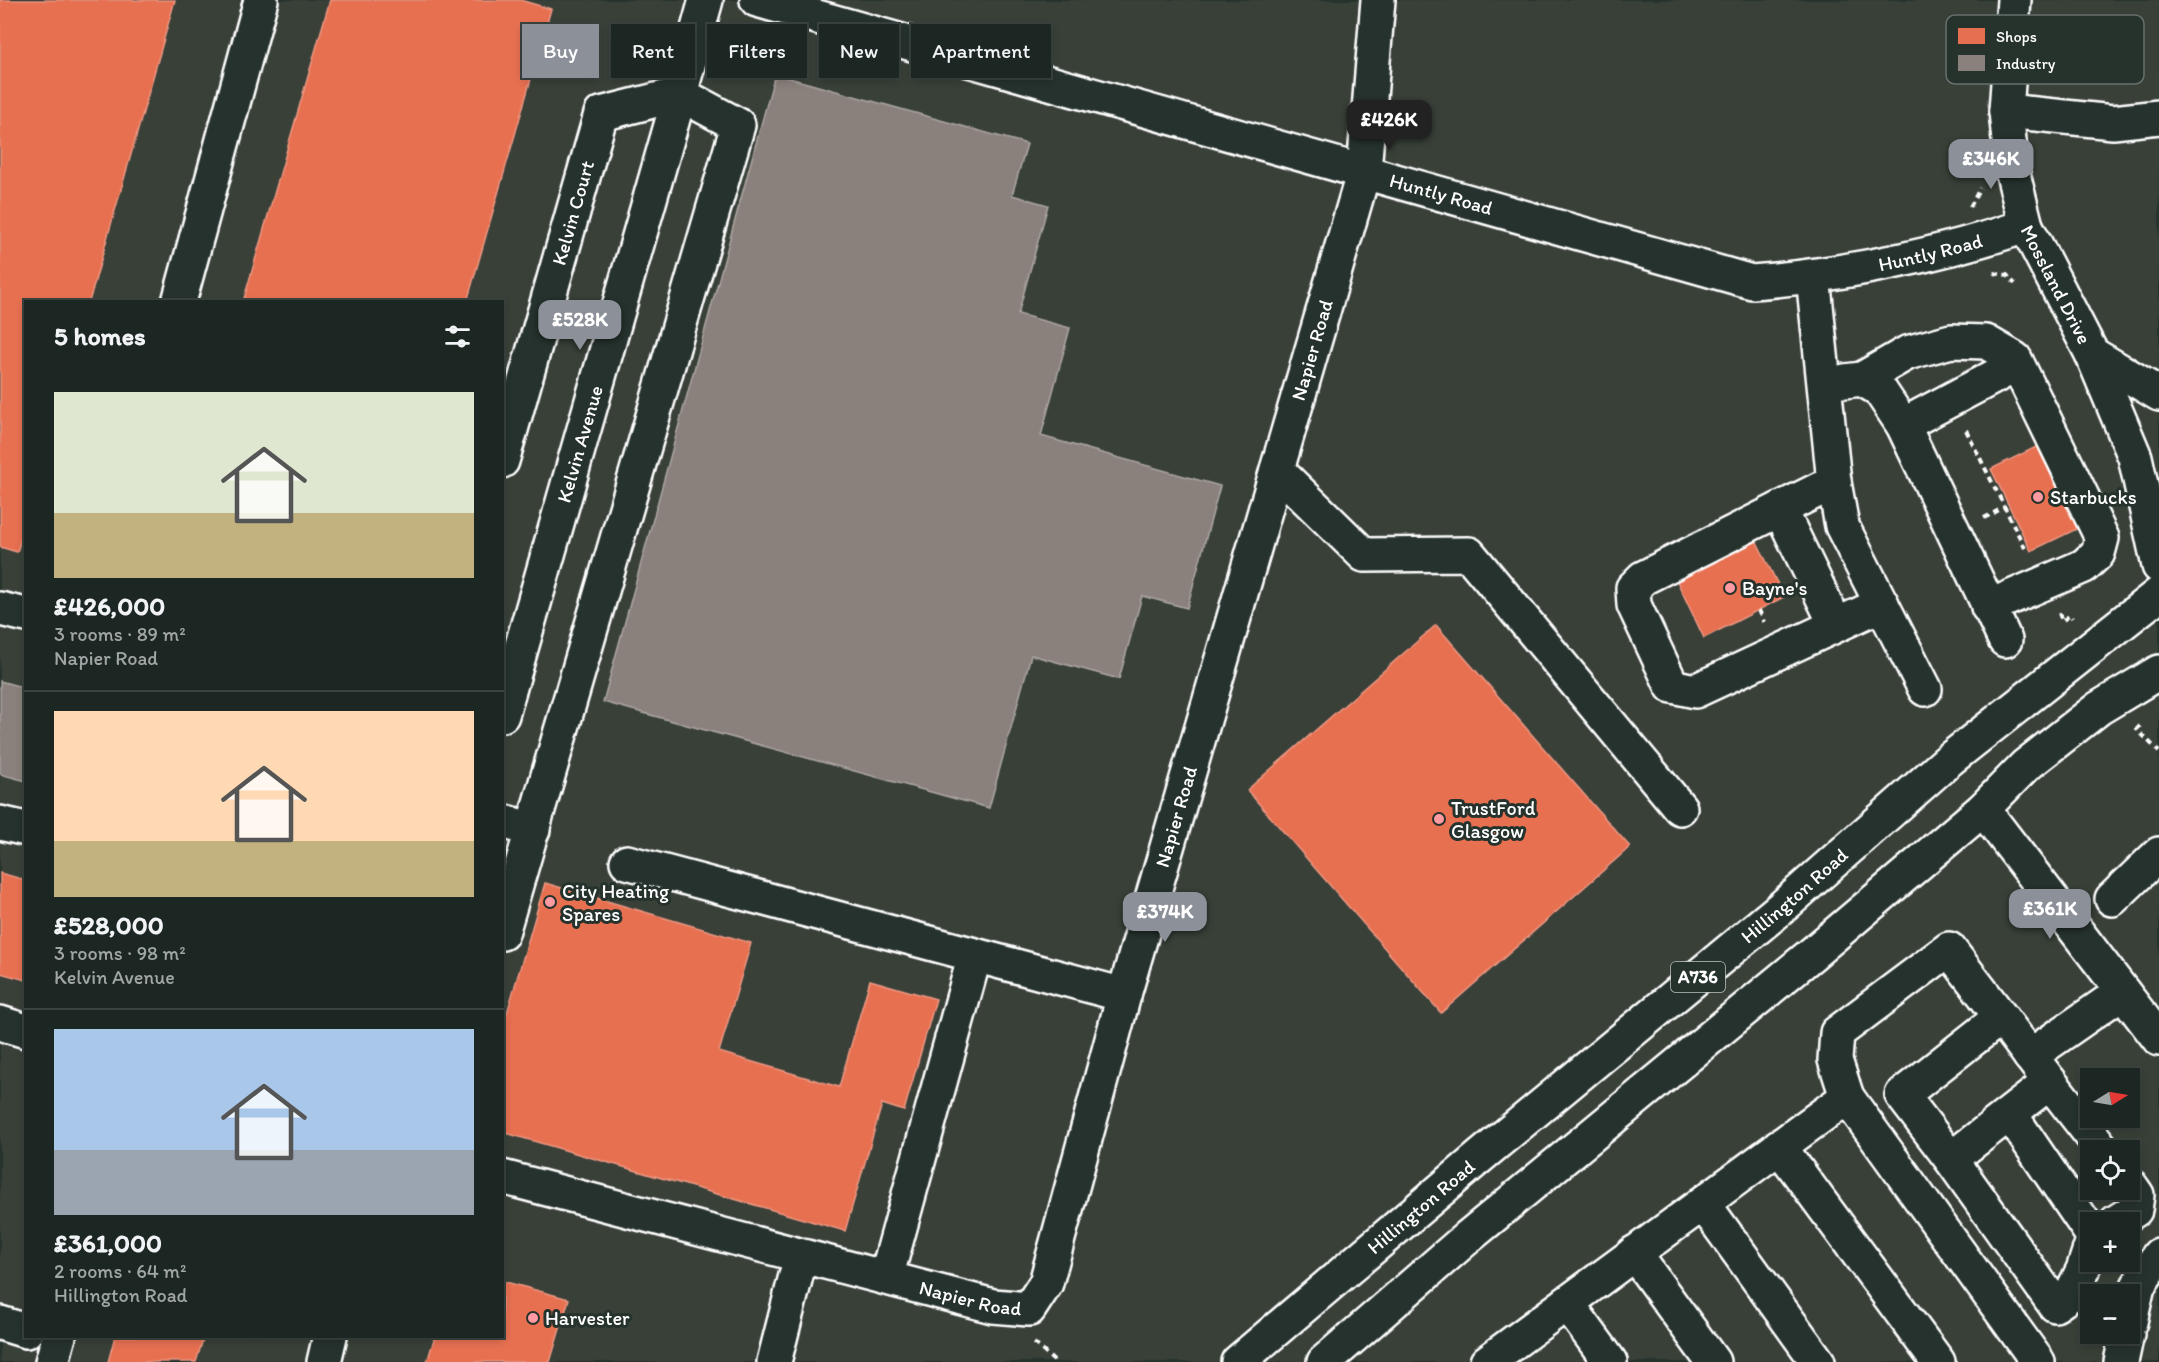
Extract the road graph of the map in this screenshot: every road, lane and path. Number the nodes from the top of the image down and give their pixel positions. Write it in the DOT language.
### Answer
graph roads {
  1 [pos="261,0"];
  2 [pos="705,0"];
  3 [pos="757,0"];
  4 [pos="1377,0"];
  5 [pos="2014,0"];
  6 [pos="2013,15"];
  7 [pos="2008,84"];
  8 [pos="680,94"];
  9 [pos="2006,111"];
  10 [pos="2159,117"];
  11 [pos="1364,171"];
  12 [pos="2026,226"];
  13 [pos="1813,276"];
  14 [pos="180,300"];
  15 [pos="2092,354"];
  16 [pos="2003,372"];
  17 [pos="1862,379"];
  18 [pos="1825,384"];
  19 [pos="2159,394"];
  20 [pos="1962,421"];
  21 [pos="1903,425"];
  22 [pos="504,454"];
  23 [pos="1277,470"];
  24 [pos="1834,482"];
  25 [pos="1780,509"];
  26 [pos="2029,555"];
  27 [pos="2159,566"];
  28 [pos="2159,594"];
  29 [pos="1882,604"];
  30 [pos="1988,608"];
  31 [pos="0,609"];
  32 [pos="24,615"];
  33 [pos="1836,625"];
  34 [pos="2005,640"];
  35 [pos="2159,672"];
  36 [pos="1925,688"];
  37 [pos="504,708"];
  38 [pos="2144,724"];
  39 [pos="2159,752"];
  40 [pos="1680,808"];
  41 [pos="1983,808"];
  42 [pos="0,823"];
  43 [pos="518,826"];
  44 [pos="24,829"];
  45 [pos="2159,854"];
  46 [pos="627,862"];
  47 [pos="2112,899"];
  48 [pos="504,920"];
  49 [pos="975,955"];
  50 [pos="2122,992"];
  51 [pos="1124,995"];
  52 [pos="2001,1017"];
  53 [pos="0,1023"];
  54 [pos="24,1030"];
  55 [pos="2159,1040"];
  56 [pos="2030,1056"];
  57 [pos="2050,1082"];
  58 [pos="1847,1097"];
  59 [pos="2010,1114"];
  60 [pos="2095,1140"];
  61 [pos="1779,1146"];
  62 [pos="1952,1159"];
  63 [pos="504,1178"];
  64 [pos="1702,1203"];
  65 [pos="2080,1217"];
  66 [pos="1634,1253"];
  67 [pos="2159,1255"];
  68 [pos="801,1256"];
  69 [pos="2082,1272"];
  70 [pos="886,1278"];
  71 [pos="2139,1284"];
  72 [pos="1567,1303"];
  73 [pos="0,1323"];
  74 [pos="24,1330"];
  75 [pos="330,1338"];
  76 [pos="2125,1344"];
  77 [pos="1494,1360"];
  78 [pos="324,1362"];
  79 [pos="774,1362"];
  80 [pos="1238,1362"];
  81 [pos="1324,1362"];
  82 [pos="1610,1362"];
  83 [pos="1713,1362"];
  84 [pos="1818,1362"];
  85 [pos="1938,1362"];
  86 [pos="2038,1362"];
  87 [pos="2121,1362"];
  1 -- 14 [label="street"];
  2 -- 8 [label="street, Kelvin Avenue"];
  3 -- 11 [label="street, Huntly Road"];
  4 -- 11 [label="street, Napier Road"];
  5 -- 6 [label="street, Mossland Drive"];
  7 -- 9 [label="street, Mossland Drive"];
  8 -- 22 [label="street, Kelvin Court"];
  8 -- 37 [label="street, Kelvin Avenue"];
  8 -- 43 [label="street"];
  9 -- 10 [label="street"];
  9 -- 12 [label="street, Mossland Drive"];
  11 -- 13 [label="street, Huntly Road"];
  11 -- 23 [label="street, Napier Road"];
  12 -- 13 [label="street, Huntly Road"];
  12 -- 15 [label="street, Mossland Drive"];
  13 -- 18 [label="street"];
  15 -- 19 [label="street, Mossland Drive"];
  15 -- 27 [label="street, Mossland Drive"];
  16 -- 21 [label="street"];
  17 -- 18 [label="street"];
  17 -- 21 [label="street"];
  17 -- 30 [label="street"];
  18 -- 24 [label="street"];
  20 -- 26 [label="path"];
  21 -- 30 [label="street"];
  23 -- 40 [label="street"];
  23 -- 51 [label="street, Napier Road"];
  24 -- 25 [label="street"];
  24 -- 29 [label="street"];
  25 -- 33 [label="street"];
  25 -- 33 [label="street"];
  28 -- 80 [label="street, Hillington Road / A736"];
  29 -- 33 [label="street"];
  29 -- 36 [label="street"];
  30 -- 34 [label="street"];
  31 -- 32 [label="street"];
  35 -- 41 [label="street, A736"];
  38 -- 39 [label="path"];
  41 -- 50 [label="street"];
  41 -- 81 [label="street, A736"];
  42 -- 44 [label="street"];
  43 -- 48 [label="street"];
  45 -- 47 [label="street"];
  46 -- 49 [label="street"];
  49 -- 51 [label="street"];
  49 -- 70 [label="street"];
  50 -- 55 [label="street"];
  50 -- 56 [label="street"];
  51 -- 70 [label="street, Napier Road"];
  52 -- 56 [label="street"];
  52 -- 58 [label="street"];
  52 -- 62 [label="street"];
  53 -- 54 [label="street"];
  56 -- 57 [label="street"];
  57 -- 59 [label="street"];
  57 -- 60 [label="street"];
  58 -- 61 [label="street"];
  58 -- 86 [label="street"];
  59 -- 62 [label="street"];
  59 -- 65 [label="street"];
  61 -- 64 [label="street"];
  61 -- 85 [label="street"];
  62 -- 69 [label="street"];
  63 -- 68 [label="street, Napier Road"];
  64 -- 66 [label="street"];
  64 -- 84 [label="street"];
  66 -- 72 [label="street"];
  66 -- 83 [label="street"];
  67 -- 71 [label="street"];
  68 -- 70 [label="street, Napier Road"];
  68 -- 79 [label="street"];
  72 -- 77 [label="street"];
  72 -- 82 [label="street"];
  73 -- 74 [label="street"];
  75 -- 78 [label="street"];
  76 -- 87 [label="street"];
}
